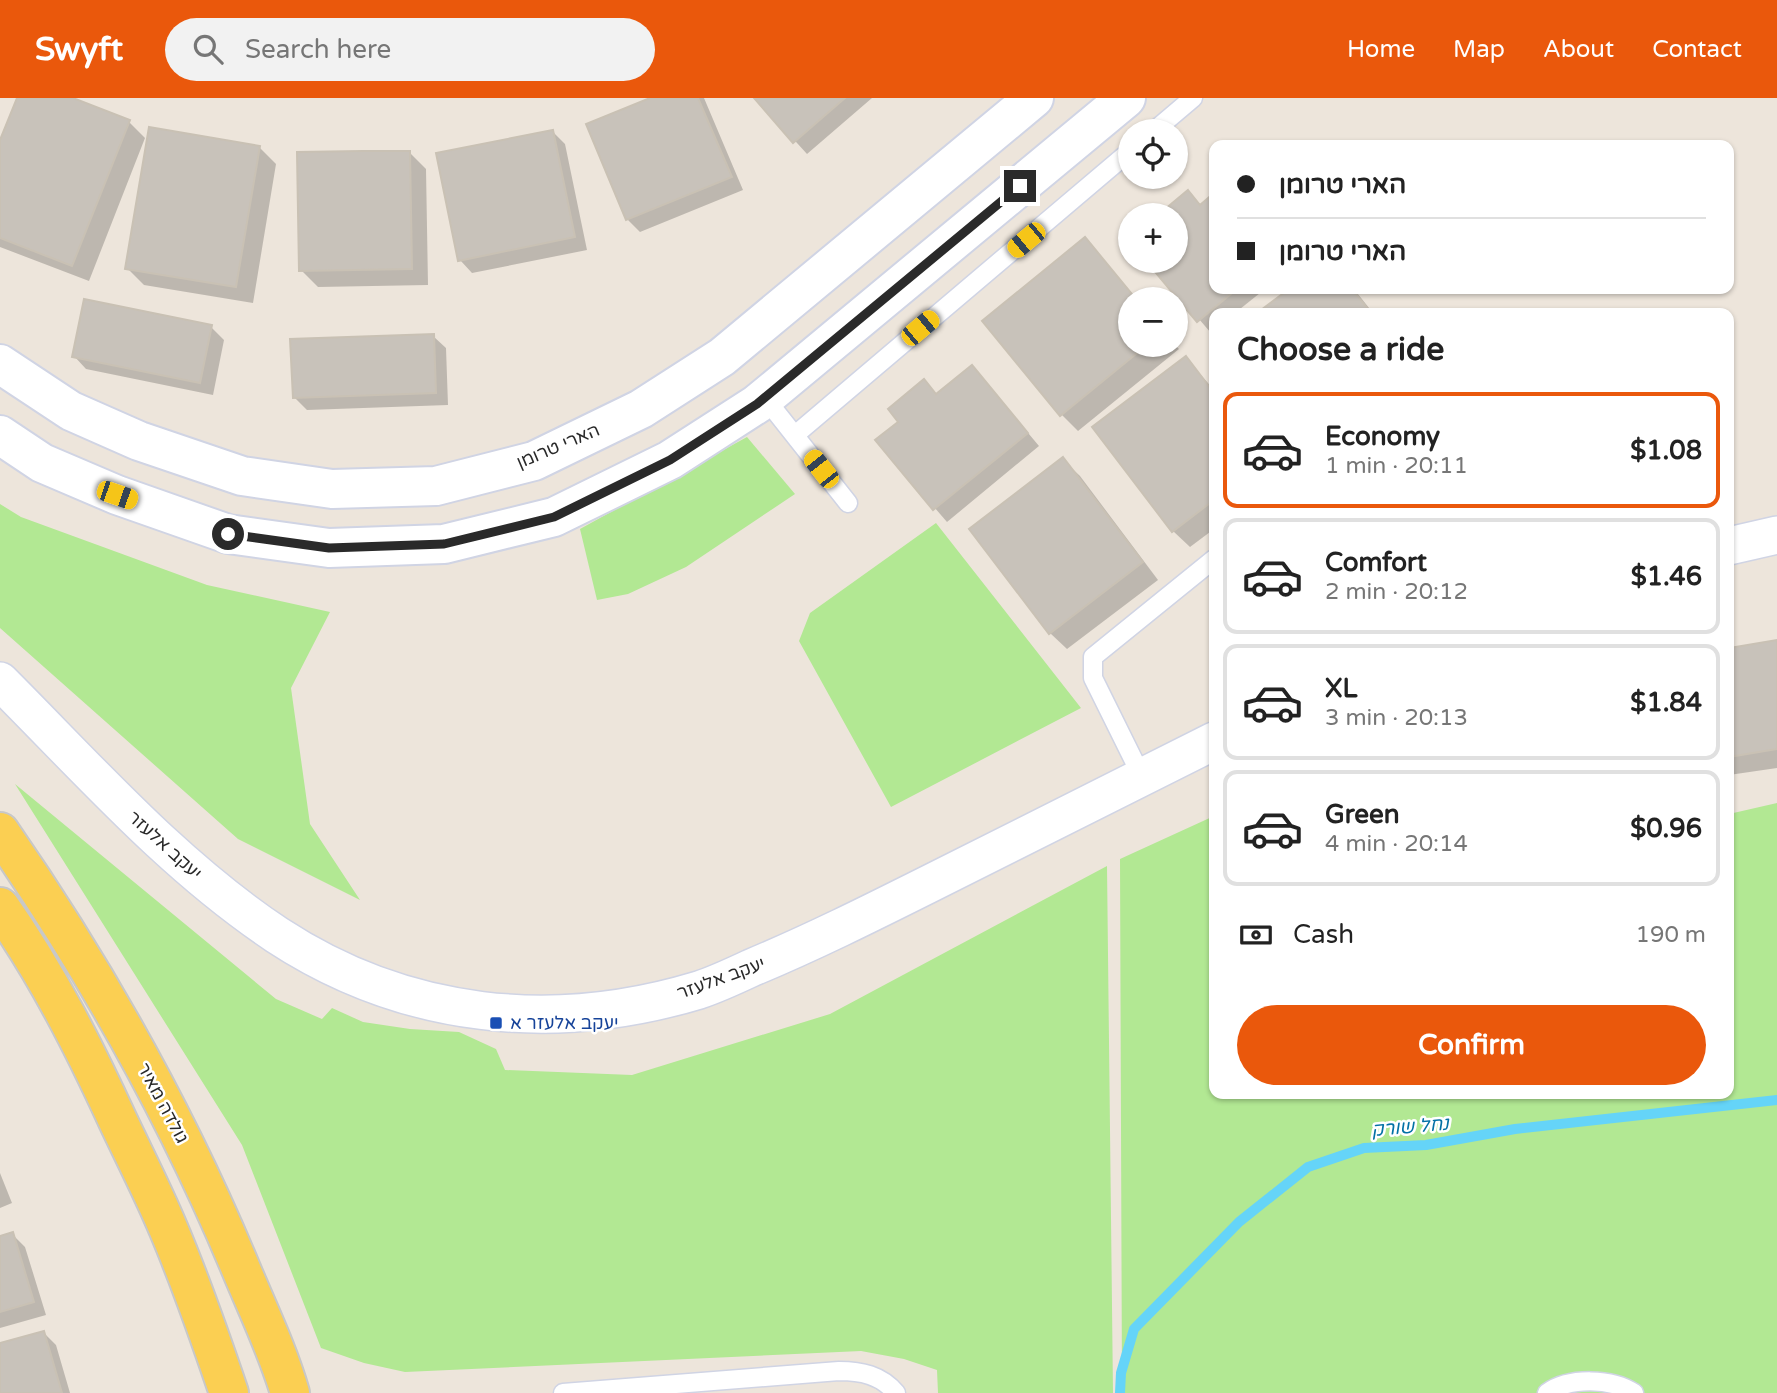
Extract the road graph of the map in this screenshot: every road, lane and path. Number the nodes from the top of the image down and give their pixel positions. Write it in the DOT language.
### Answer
graph roads {
  1 [pos="1034,98"];
  2 [pos="1126,98"];
  3 [pos="1193,98"];
  4 [pos="1168,119"];
  5 [pos="1118,161"];
  6 [pos="0,364"];
  7 [pos="765,398"];
  8 [pos="0,435"];
  9 [pos="794,435"];
  10 [pos="848,503"];
  11 [pos="1777,535"];
  12 [pos="1734,545"];
  13 [pos="1209,563"];
  14 [pos="0,681"];
  15 [pos="1209,744"];
  16 [pos="1142,777"];
  17 [pos="0,832"];
  18 [pos="0,907"];
  19 [pos="295,1388"];
  20 [pos="229,1393"];
  21 [pos="563,1393"];
  22 [pos="896,1393"];
  23 [pos="1547,1393"];
  24 [pos="1634,1393"];
  1 -- 6 [label="street, הארי טרומן"];
  2 -- 7 [label="street"];
  3 -- 4 [label="lane"];
  5 -- 9 [label="lane"];
  7 -- 8 [label="street"];
  7 -- 9 [label="lane"];
  9 -- 10 [label="lane"];
  11 -- 12 [label="street"];
  13 -- 16 [label="lane"];
  14 -- 16 [label="street, יעקב אלעזר"];
  15 -- 16 [label="street, יעקב אלעזר"];
  17 -- 19 [label="main road, גולדה מאיר"];
  18 -- 20 [label="main road"];
  21 -- 22 [label="lane"];
  23 -- 24 [label="lane"];
}
